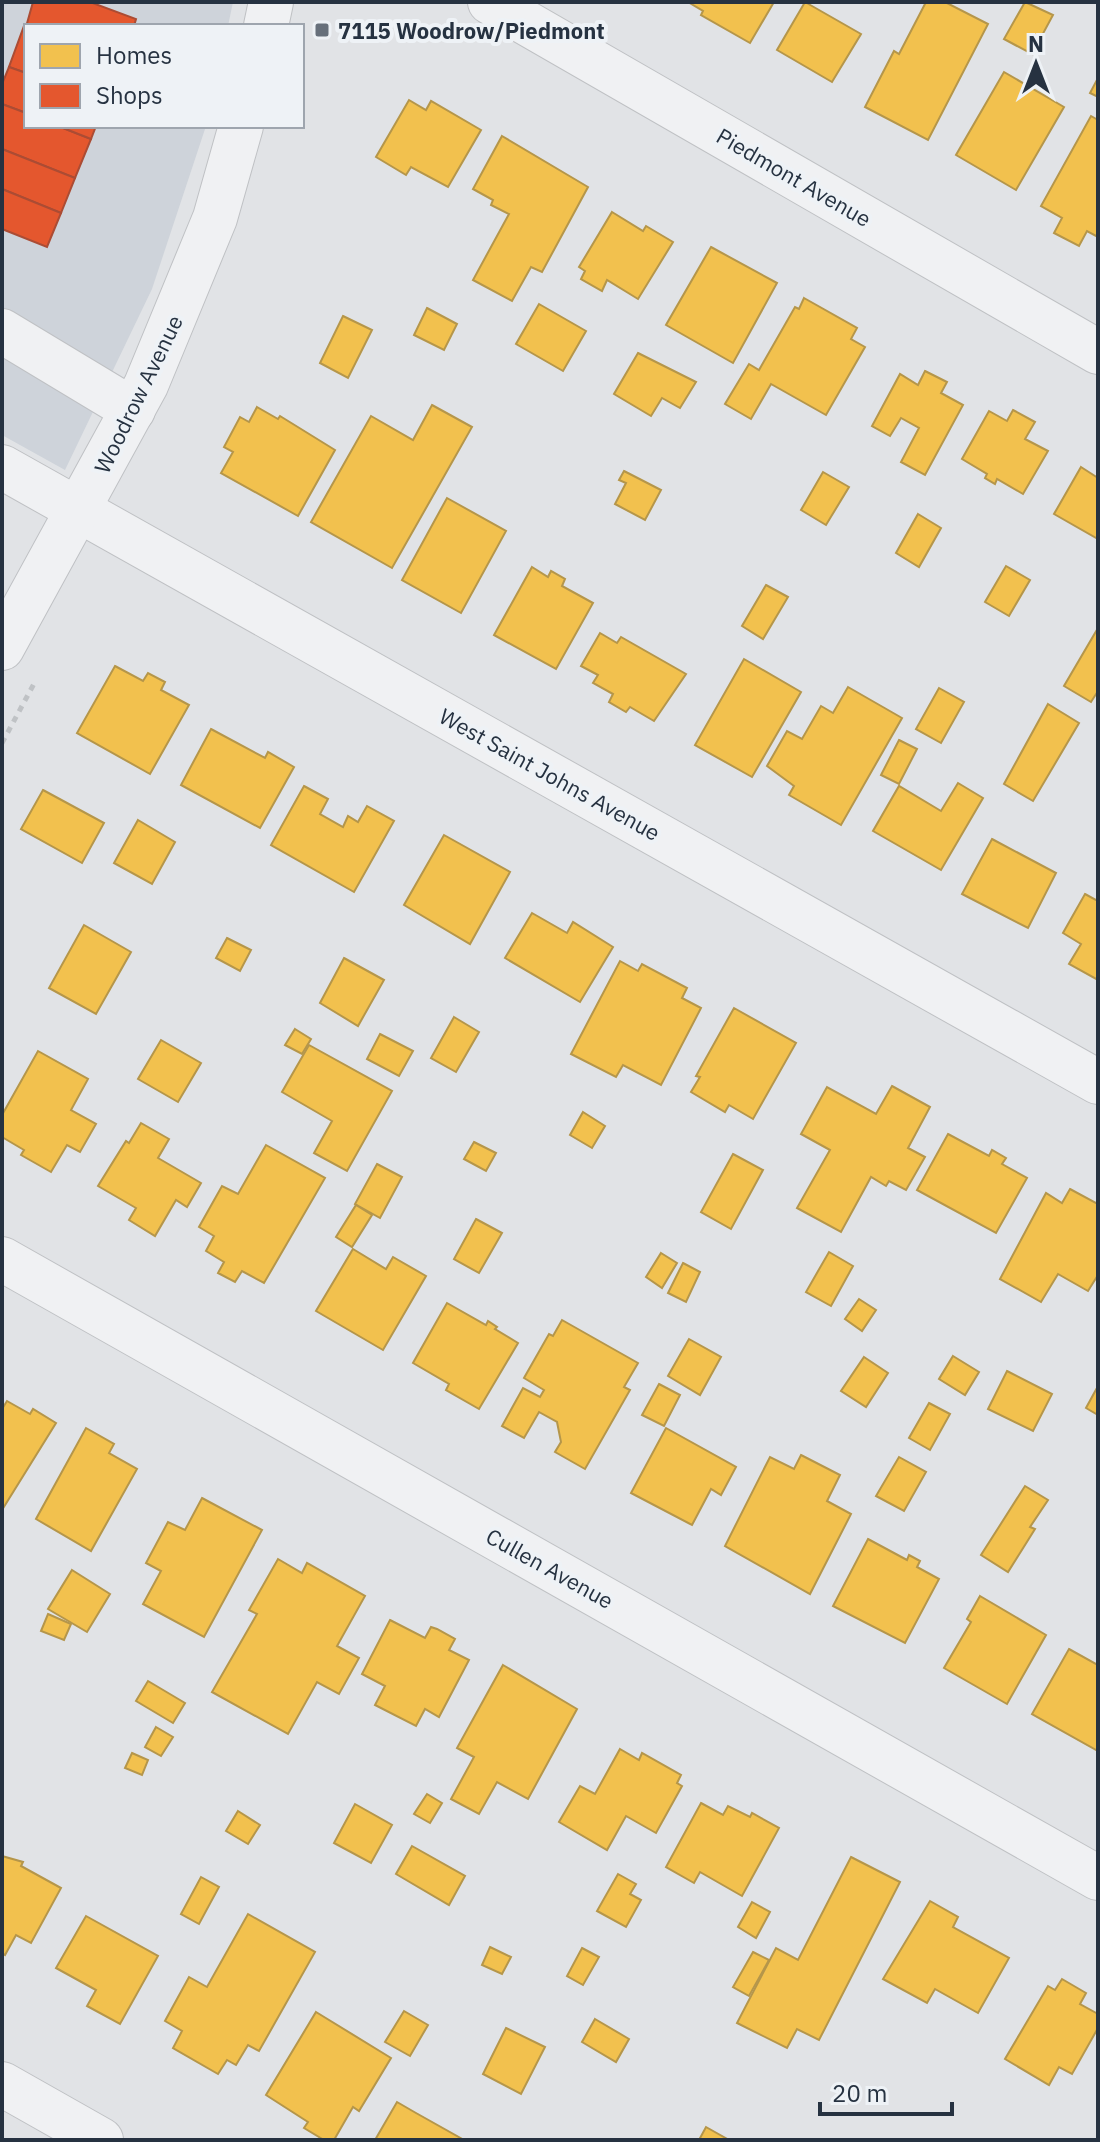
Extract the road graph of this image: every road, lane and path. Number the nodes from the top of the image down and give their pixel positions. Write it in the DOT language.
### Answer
graph roads {
  1 [pos="490,2"];
  2 [pos="240,128"];
  3 [pos="2,331"];
  4 [pos="1098,352"];
  5 [pos="133,410"];
  6 [pos="2,467"];
  7 [pos="80,509"];
  8 [pos="2,648"];
  9 [pos="1098,1082"];
  10 [pos="2,1259"];
  11 [pos="1098,1878"];
  12 [pos="2,2084"];
  13 [pos="101,2140"];
  1 -- 4 [label="street, Piedmont Avenue"];
  2 -- 5 [label="street, Woodrow Avenue"];
  3 -- 5 [label="street"];
  5 -- 7 [label="street, Woodrow Avenue"];
  6 -- 7 [label="street, West Saint Johns Avenue"];
  7 -- 8 [label="street, Woodrow Avenue"];
  7 -- 9 [label="street, West Saint Johns Avenue"];
  10 -- 11 [label="street, Cullen Avenue"];
  12 -- 13 [label="street"];
}
